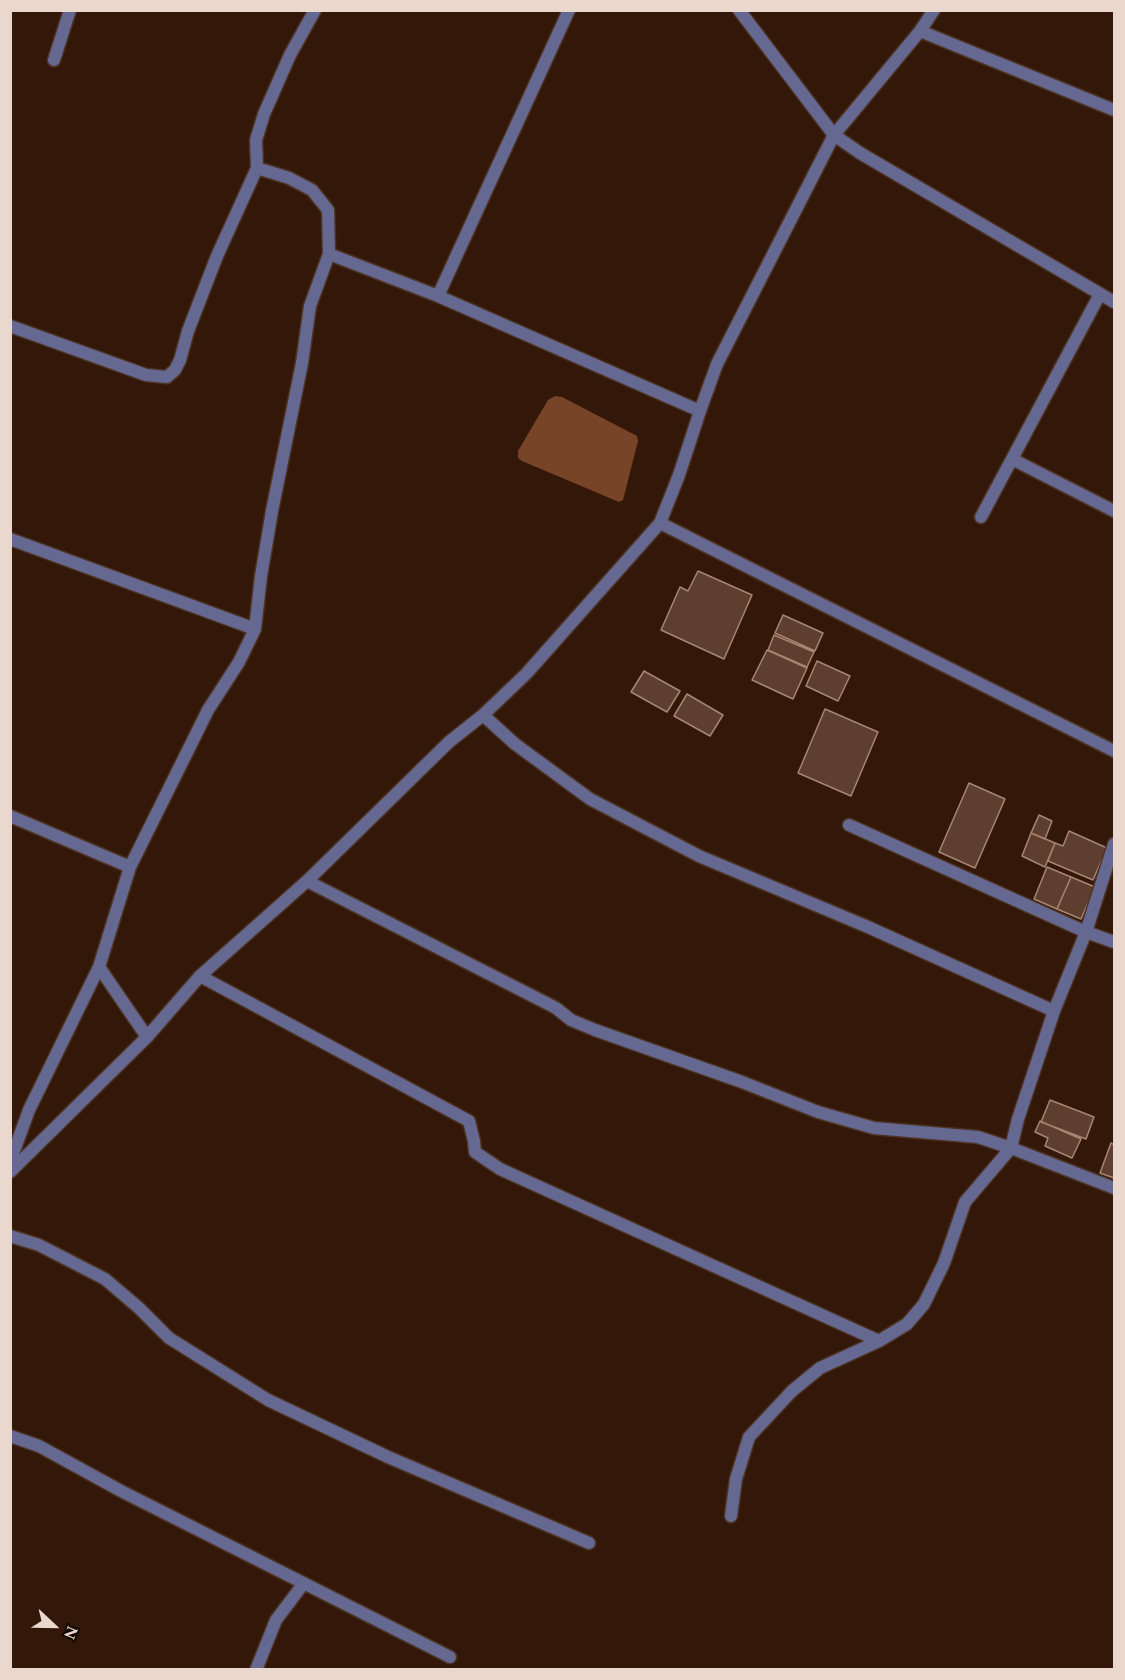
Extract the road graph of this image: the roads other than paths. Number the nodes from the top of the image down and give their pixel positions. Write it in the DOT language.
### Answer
graph roads {
  1 [pos="70,10"];
  2 [pos="315,10"];
  3 [pos="569,10"];
  4 [pos="739,10"];
  5 [pos="934,10"];
  6 [pos="920,31"];
  7 [pos="54,60"];
  8 [pos="1114,110"];
  9 [pos="834,135"];
  10 [pos="257,168"];
  11 [pos="329,254"];
  12 [pos="1100,294"];
  13 [pos="438,296"];
  14 [pos="1114,302"];
  15 [pos="10,326"];
  16 [pos="700,411"];
  17 [pos="1012,459"];
  18 [pos="1114,510"];
  19 [pos="981,517"];
  20 [pos="660,523"];
  21 [pos="10,538"];
  22 [pos="255,629"];
  23 [pos="483,714"];
  24 [pos="1114,751"];
  25 [pos="10,816"];
  26 [pos="849,825"];
  27 [pos="1114,844"];
  28 [pos="130,867"];
  29 [pos="307,881"];
  30 [pos="1086,932"];
  31 [pos="1114,942"];
  32 [pos="99,967"];
  33 [pos="200,976"];
  34 [pos="1054,1011"];
  35 [pos="147,1038"];
  36 [pos="1011,1148"];
  37 [pos="10,1162"];
  38 [pos="10,1172"];
  39 [pos="1114,1188"];
  40 [pos="10,1236"];
  41 [pos="879,1341"];
  42 [pos="10,1436"];
  43 [pos="731,1516"];
  44 [pos="589,1543"];
  45 [pos="303,1582"];
  46 [pos="450,1657"];
  47 [pos="256,1670"];
  1 -- 7 [label="street"];
  2 -- 10 [label="street"];
  3 -- 13 [label="street"];
  4 -- 9 [label="street"];
  5 -- 6 [label="street"];
  6 -- 8 [label="street"];
  6 -- 9 [label="street"];
  9 -- 12 [label="street"];
  9 -- 16 [label="street"];
  10 -- 11 [label="street"];
  10 -- 15 [label="street"];
  11 -- 13 [label="street"];
  11 -- 22 [label="street"];
  12 -- 14 [label="street"];
  12 -- 17 [label="street"];
  13 -- 16 [label="street"];
  16 -- 20 [label="street"];
  17 -- 18 [label="street"];
  17 -- 19 [label="street"];
  20 -- 23 [label="street"];
  20 -- 24 [label="street"];
  21 -- 22 [label="street"];
  22 -- 28 [label="street"];
  23 -- 29 [label="street"];
  23 -- 34 [label="street"];
  25 -- 28 [label="street"];
  26 -- 30 [label="street"];
  27 -- 30 [label="street"];
  28 -- 32 [label="street"];
  29 -- 33 [label="street"];
  29 -- 36 [label="street"];
  30 -- 31 [label="street"];
  30 -- 34 [label="street"];
  32 -- 35 [label="street"];
  32 -- 37 [label="street"];
  33 -- 35 [label="street"];
  33 -- 41 [label="street"];
  34 -- 36 [label="street"];
  35 -- 38 [label="street"];
  36 -- 39 [label="street"];
  36 -- 41 [label="street"];
  40 -- 44 [label="street"];
  41 -- 43 [label="street"];
  42 -- 45 [label="street"];
  45 -- 46 [label="street"];
  45 -- 47 [label="street"];
}
